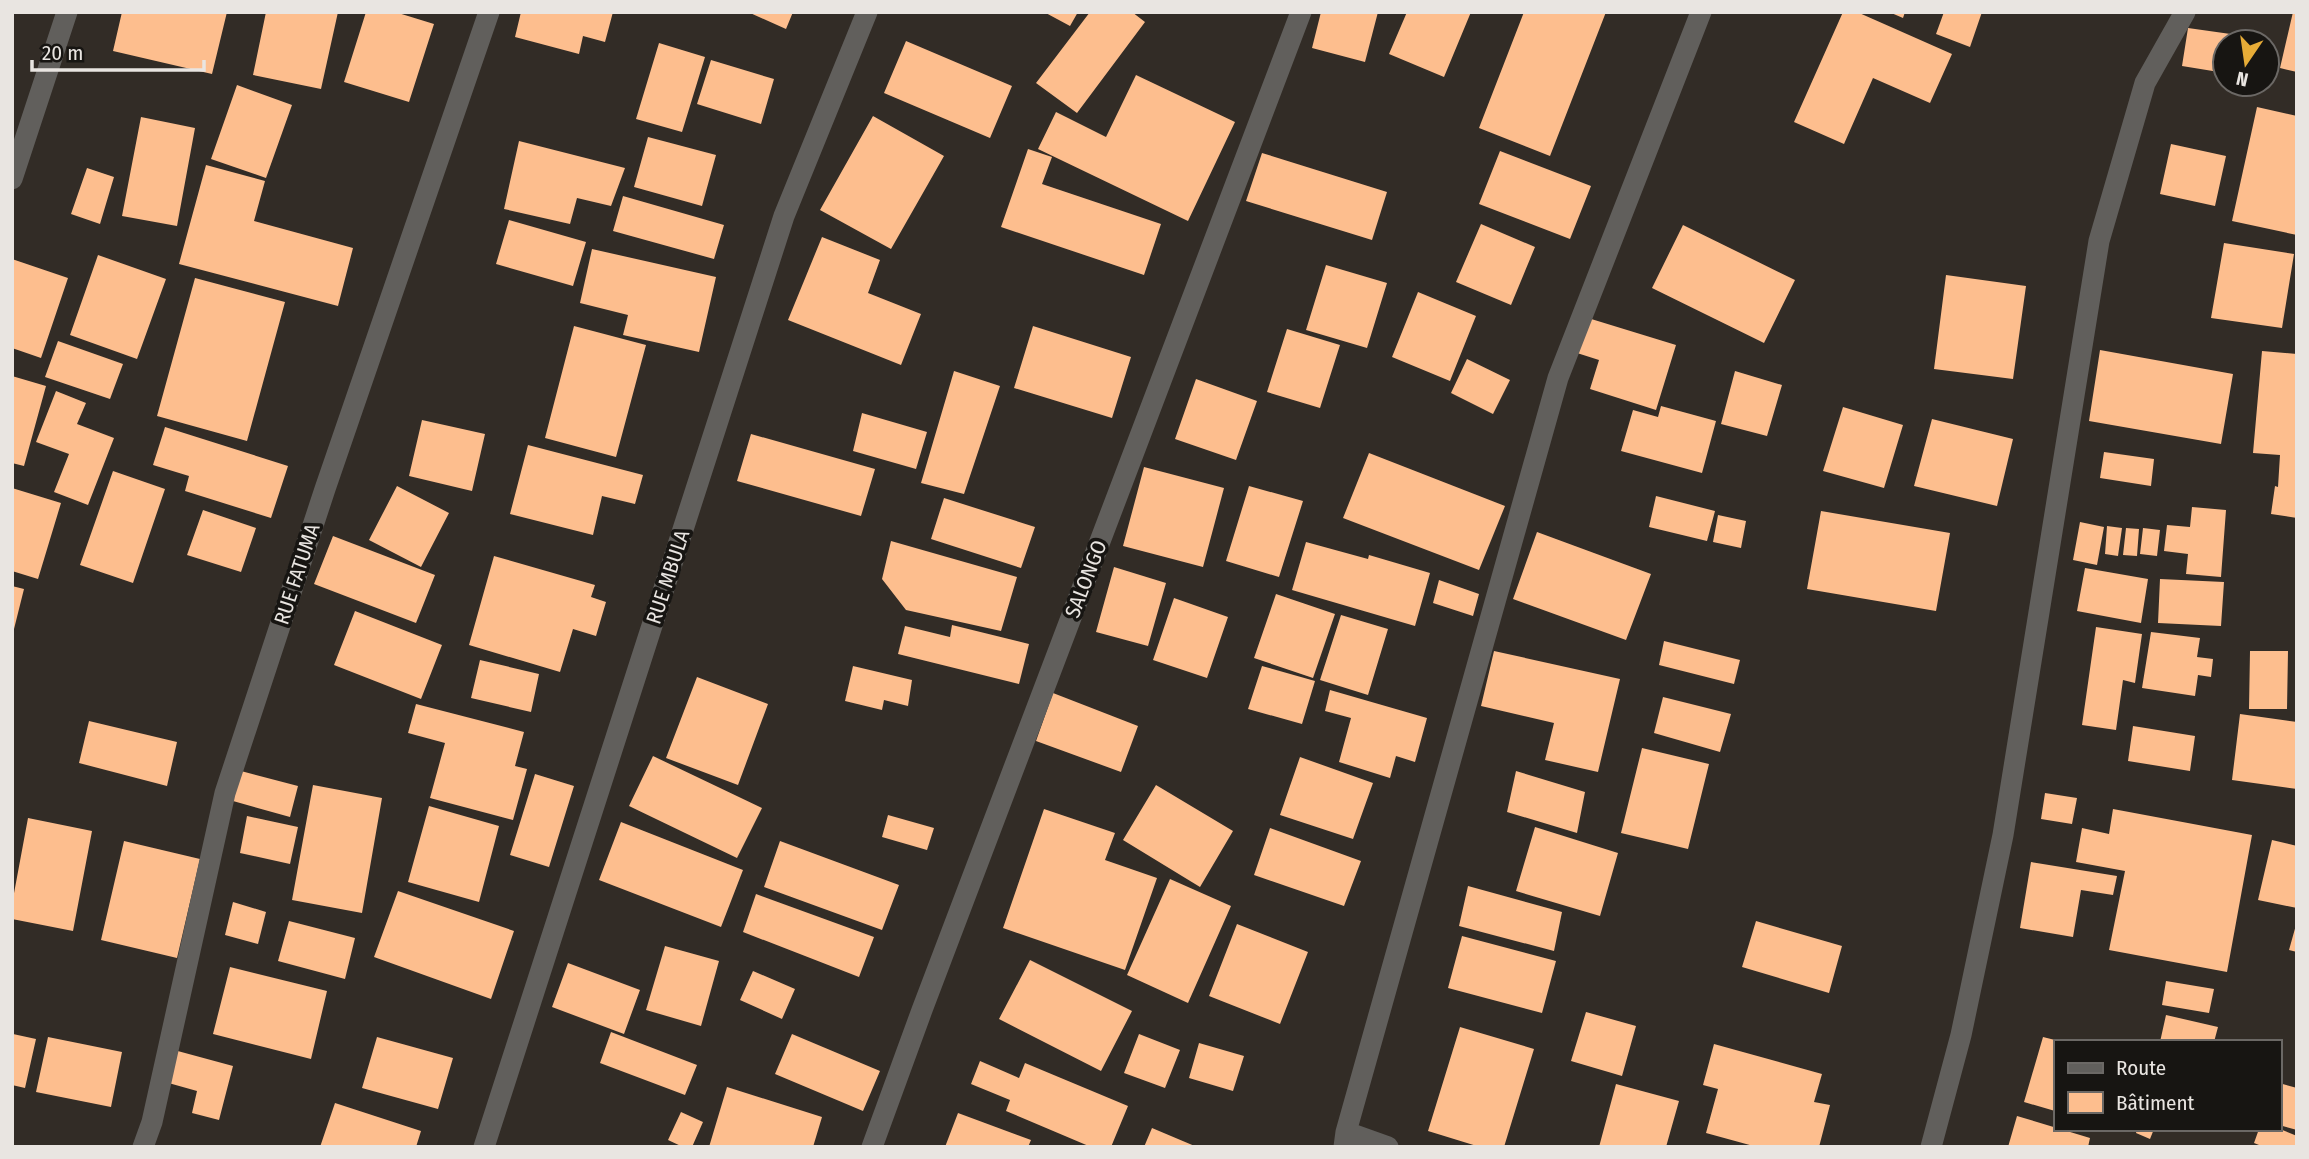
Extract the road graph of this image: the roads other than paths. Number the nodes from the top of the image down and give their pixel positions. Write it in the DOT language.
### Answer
graph roads {
  1 [pos="67,12"];
  2 [pos="489,12"];
  3 [pos="867,12"];
  4 [pos="1301,12"];
  5 [pos="1701,12"];
  6 [pos="2185,12"];
  7 [pos="12,179"];
  8 [pos="1345,1139"];
  9 [pos="143,1147"];
  10 [pos="484,1147"];
  11 [pos="872,1147"];
  12 [pos="1388,1147"];
  13 [pos="1931,1147"];
  1 -- 7 [label="street"];
  2 -- 9 [label="street, RUE FATUMA"];
  3 -- 10 [label="street, RUE MBULA"];
  4 -- 11 [label="street, SALONGO"];
  5 -- 8 [label="street"];
  6 -- 13 [label="street"];
  8 -- 12 [label="street"];
}
